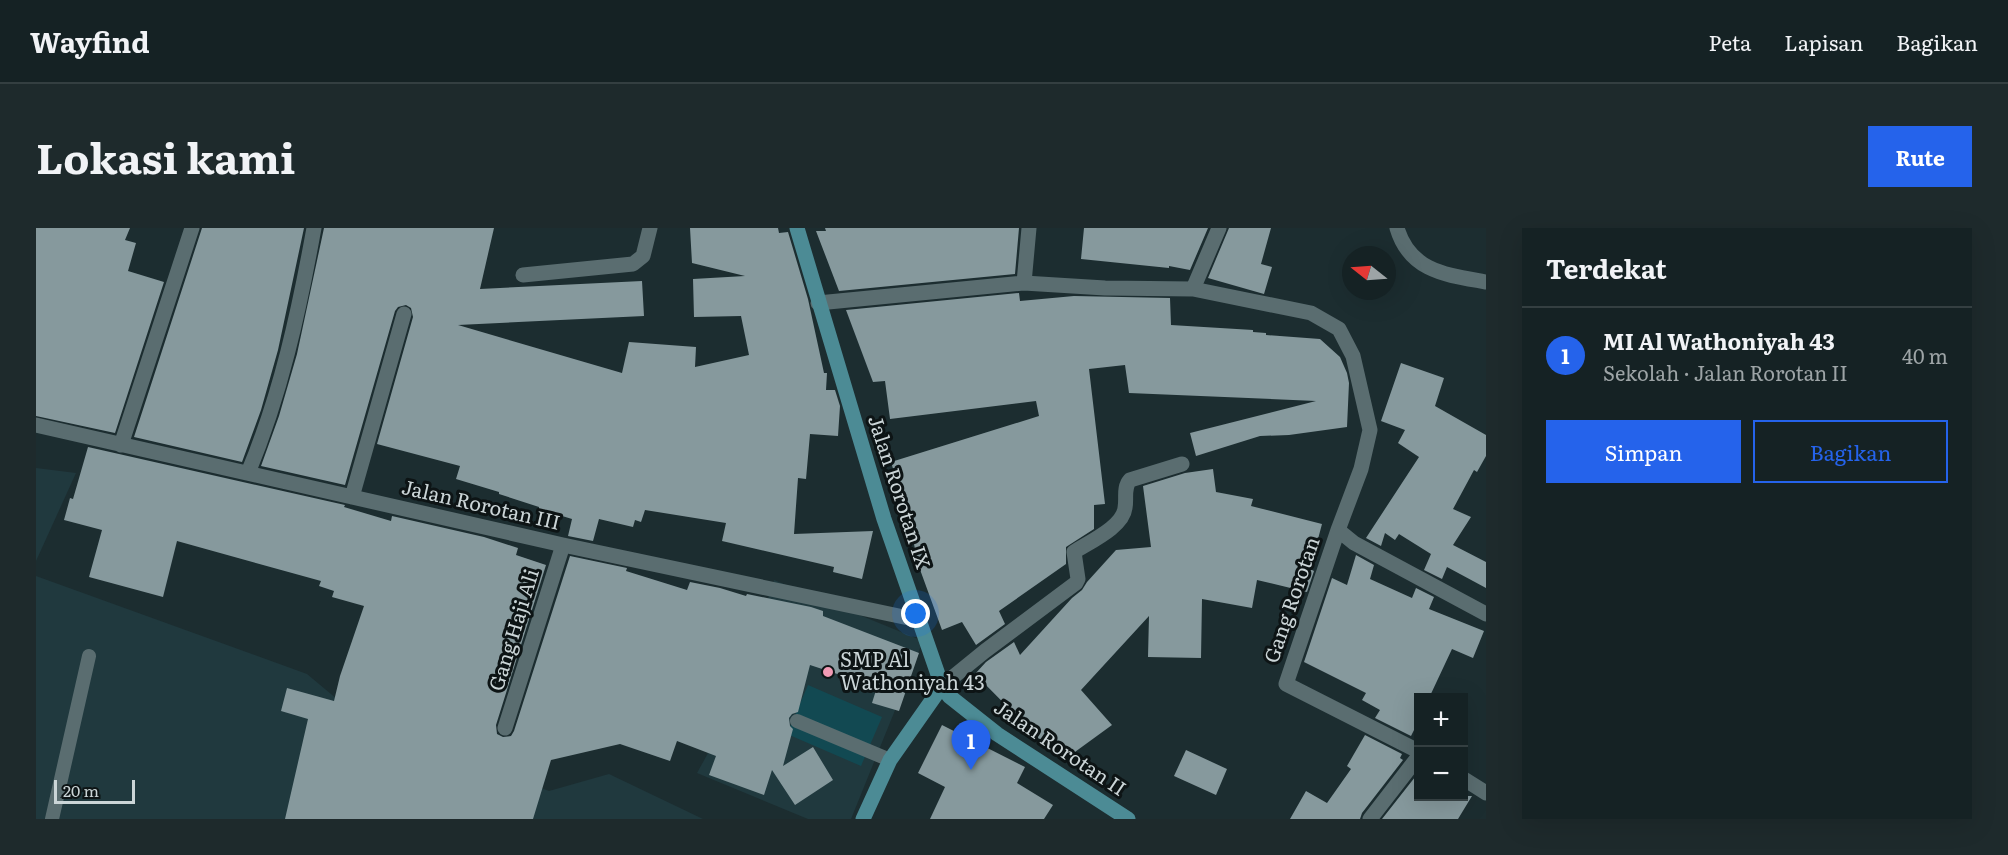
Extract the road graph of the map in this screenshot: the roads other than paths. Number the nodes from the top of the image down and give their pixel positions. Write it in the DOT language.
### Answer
graph roads {
  1 [pos="192,228"];
  2 [pos="314,228"];
  3 [pos="650,228"];
  4 [pos="797,228"];
  5 [pos="1029,228"];
  6 [pos="1219,228"];
  7 [pos="1397,228"];
  8 [pos="523,275"];
  9 [pos="1486,282"];
  10 [pos="1024,283"];
  11 [pos="1193,290"];
  12 [pos="818,303"];
  13 [pos="404,314"];
  14 [pos="36,425"];
  15 [pos="121,445"];
  16 [pos="1182,464"];
  17 [pos="248,473"];
  18 [pos="352,497"];
  19 [pos="1338,530"];
  20 [pos="563,545"];
  21 [pos="1486,614"];
  22 [pos="918,620"];
  23 [pos="89,656"];
  24 [pos="942,686"];
  25 [pos="797,721"];
  26 [pos="505,728"];
  27 [pos="1414,748"];
  28 [pos="890,760"];
  29 [pos="1414,764"];
  30 [pos="1468,781"];
  31 [pos="1486,793"];
  32 [pos="52,819"];
  33 [pos="863,819"];
  34 [pos="1128,819"];
  35 [pos="1370,819"];
  1 -- 15 [label="street"];
  2 -- 17 [label="street"];
  3 -- 8 [label="street"];
  4 -- 12 [label="street, Jalan Rorotan IX"];
  5 -- 10 [label="street"];
  6 -- 11 [label="street"];
  7 -- 9 [label="street"];
  10 -- 11 [label="street, Gang Rorotan"];
  10 -- 12 [label="street, Gang Rorotan"];
  11 -- 19 [label="street, Gang Rorotan"];
  12 -- 22 [label="street, Jalan Rorotan IX"];
  13 -- 18 [label="street"];
  14 -- 15 [label="street, Jalan Rorotan III"];
  15 -- 17 [label="street, Jalan Rorotan III"];
  16 -- 24 [label="street"];
  17 -- 18 [label="street, Jalan Rorotan III"];
  18 -- 20 [label="street, Jalan Rorotan III"];
  19 -- 21 [label="street"];
  19 -- 27 [label="street, Gang Rorotan"];
  20 -- 22 [label="street, Jalan Rorotan III"];
  20 -- 26 [label="street, Gang Haji Ali"];
  22 -- 24 [label="street, Jalan Rorotan IX"];
  23 -- 32 [label="lane"];
  24 -- 28 [label="street"];
  24 -- 34 [label="street, Jalan Rorotan II"];
  25 -- 28 [label="lane"];
  28 -- 33 [label="street"];
  29 -- 35 [label="street"];
  30 -- 31 [label="street"];
}
